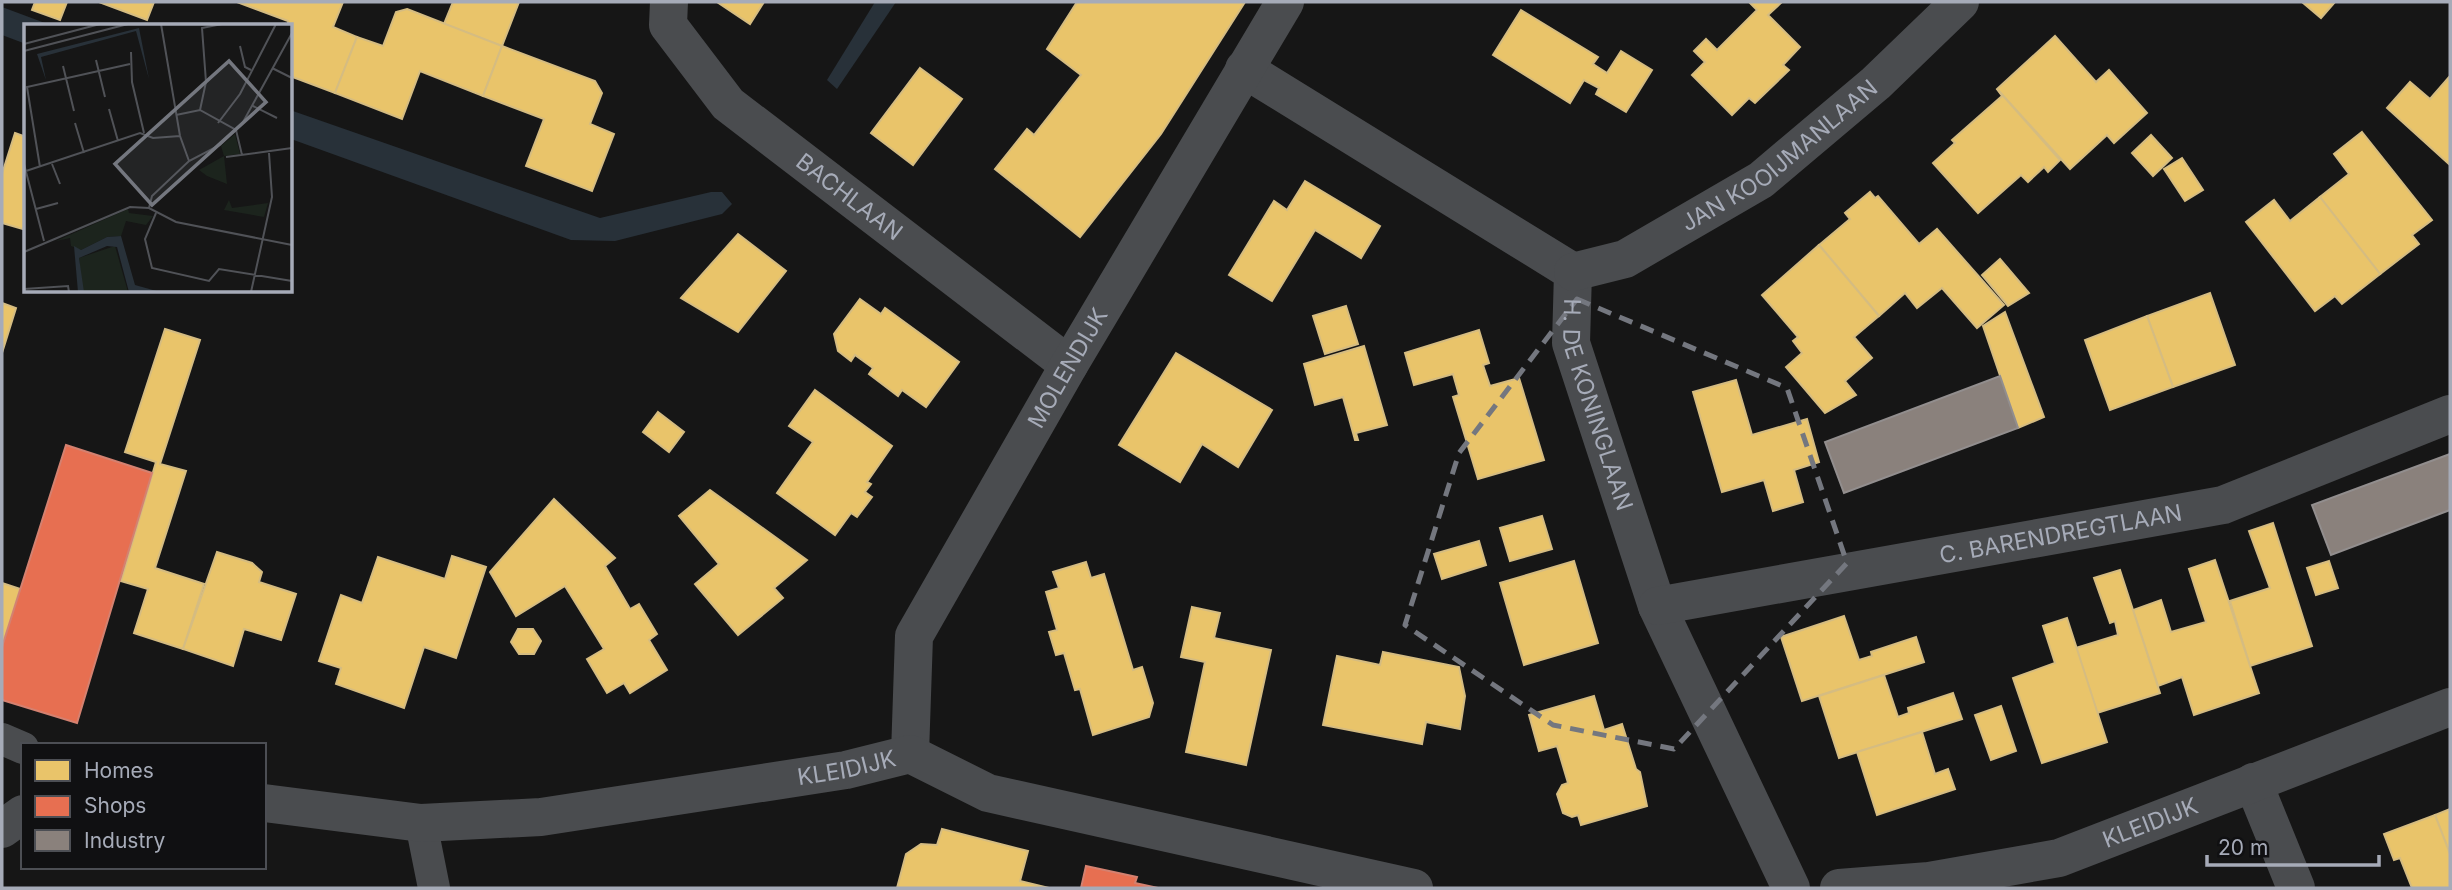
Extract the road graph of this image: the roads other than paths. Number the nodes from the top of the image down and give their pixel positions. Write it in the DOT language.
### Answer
graph roads {
  1 [pos="669,2"];
  2 [pos="1284,2"];
  3 [pos="1960,2"];
  4 [pos="1244,69"];
  5 [pos="1573,272"];
  6 [pos="1069,365"];
  7 [pos="2450,414"];
  8 [pos="1657,607"];
  9 [pos="2450,706"];
  10 [pos="2,739"];
  11 [pos="21,747"];
  12 [pos="910,754"];
  13 [pos="2253,782"];
  14 [pos="266,803"];
  15 [pos="21,815"];
  16 [pos="421,823"];
  17 [pos="2,829"];
  18 [pos="434,888"];
  19 [pos="1413,888"];
  20 [pos="1791,888"];
  21 [pos="1839,888"];
  22 [pos="2297,888"];
  1 -- 6 [label="street, BACHLAAN"];
  2 -- 4 [label="street, MOLENDIJK"];
  3 -- 5 [label="street, JAN KOOIJMANLAAN"];
  4 -- 5 [label="street, H. DE KONINGLAAN"];
  4 -- 6 [label="street, MOLENDIJK"];
  5 -- 8 [label="street, H. DE KONINGLAAN"];
  6 -- 12 [label="street, MOLENDIJK"];
  7 -- 8 [label="street, C. BARENDREGTLAAN"];
  8 -- 20 [label="street, H. DE KONINGLAAN"];
  9 -- 13 [label="street, KLEIDIJK"];
  10 -- 11 [label="lane"];
  12 -- 16 [label="street, KLEIDIJK"];
  12 -- 19 [label="street, KLEIDIJK"];
  13 -- 21 [label="street, KLEIDIJK"];
  13 -- 22 [label="street"];
  14 -- 16 [label="street, KLEIDIJK"];
  15 -- 17 [label="street"];
  16 -- 18 [label="lane"];
}
